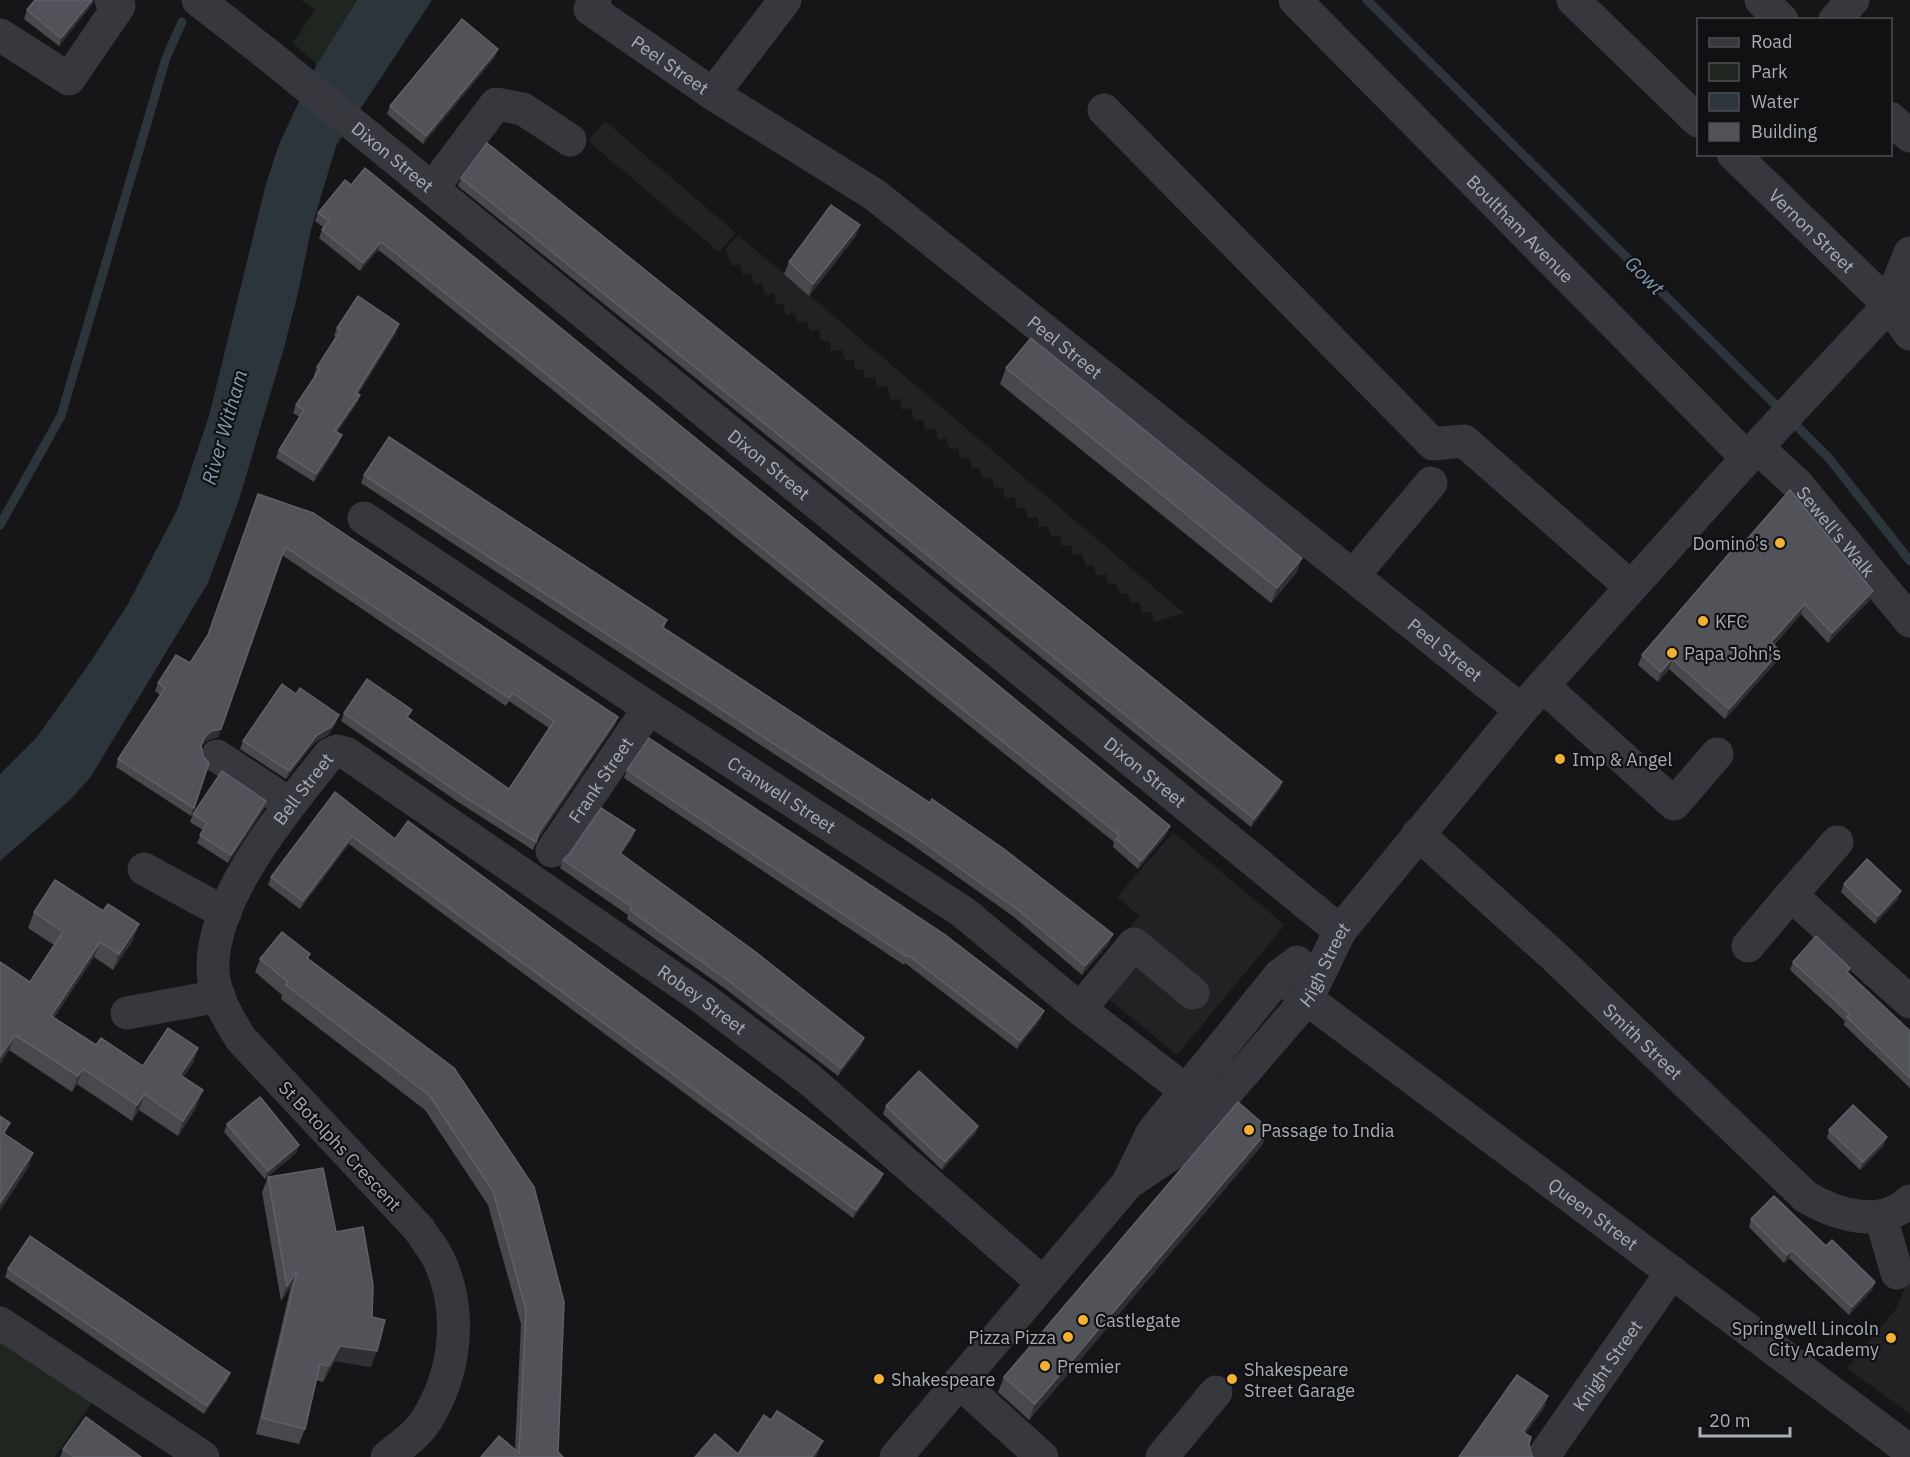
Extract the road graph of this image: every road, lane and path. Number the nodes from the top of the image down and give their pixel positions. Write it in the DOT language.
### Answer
graph roads {
  1 [pos="111,0"];
  2 [pos="198,0"];
  3 [pos="785,0"];
  4 [pos="1295,0"];
  5 [pos="1573,0"];
  6 [pos="1761,0"];
  7 [pos="1853,0"];
  8 [pos="593,5"];
  9 [pos="1780,18"];
  10 [pos="1837,18"];
  11 [pos="0,35"];
  12 [pos="713,94"];
  13 [pos="1104,110"];
  14 [pos="1697,120"];
  15 [pos="1892,120"];
  16 [pos="1910,136"];
  17 [pos="570,140"];
  18 [pos="1735,156"];
  19 [pos="432,189"];
  20 [pos="1910,254"];
  21 [pos="1900,297"];
  22 [pos="1910,334"];
  23 [pos="1757,447"];
  24 [pos="1431,483"];
  25 [pos="364,518"];
  26 [pos="1353,576"];
  27 [pos="1631,587"];
  28 [pos="1910,621"];
  29 [pos="1542,686"];
  30 [pos="649,708"];
  31 [pos="1521,710"];
  32 [pos="337,751"];
  33 [pos="1717,754"];
  34 [pos="217,756"];
  35 [pos="290,804"];
  36 [pos="271,831"];
  37 [pos="1418,834"];
  38 [pos="1837,842"];
  39 [pos="552,851"];
  40 [pos="144,869"];
  41 [pos="1791,895"];
  42 [pos="225,913"];
  43 [pos="1340,931"];
  44 [pos="1748,946"];
  45 [pos="1280,975"];
  46 [pos="1193,993"];
  47 [pos="219,996"];
  48 [pos="1307,999"];
  49 [pos="1910,1002"];
  50 [pos="1080,1009"];
  51 [pos="127,1013"];
  52 [pos="1185,1090"];
  53 [pos="1128,1183"];
  54 [pos="1910,1201"];
  55 [pos="1881,1217"];
  56 [pos="1672,1272"];
  57 [pos="1897,1273"];
  58 [pos="1043,1283"];
  59 [pos="0,1323"];
  60 [pos="959,1382"];
  61 [pos="1216,1392"];
  62 [pos="1910,1451"];
  63 [pos="203,1457"];
  64 [pos="387,1457"];
  65 [pos="896,1457"];
  66 [pos="1042,1457"];
  67 [pos="1162,1457"];
  68 [pos="1543,1457"];
  1 -- 11 [label="street"];
  2 -- 19 [label="street, Dixon Street"];
  3 -- 12 [label="street"];
  4 -- 23 [label="street, Boultham Avenue"];
  5 -- 14 [label="street"];
  6 -- 9 [label="street"];
  7 -- 10 [label="street"];
  8 -- 12 [label="street, Peel Street"];
  12 -- 26 [label="street, Peel Street"];
  13 -- 27 [label="street"];
  15 -- 16 [label="street"];
  17 -- 19 [label="street"];
  18 -- 21 [label="street, Vernon Street"];
  19 -- 43 [label="street, Dixon Street"];
  20 -- 21 [label="street"];
  21 -- 22 [label="street, Vernon Street"];
  21 -- 23 [label="street"];
  23 -- 27 [label="street"];
  23 -- 28 [label="street, Sewell's Walk"];
  24 -- 26 [label="street"];
  25 -- 30 [label="street, Cranwell Street"];
  26 -- 31 [label="street, Peel Street"];
  27 -- 29 [label="street"];
  29 -- 31 [label="street"];
  29 -- 33 [label="street"];
  30 -- 39 [label="street, Frank Street"];
  30 -- 50 [label="street, Cranwell Street"];
  31 -- 37 [label="street"];
  32 -- 35 [label="street, Bell Street"];
  32 -- 58 [label="street, Robey Street"];
  34 -- 35 [label="street"];
  35 -- 36 [label="street, Bell Street"];
  36 -- 42 [label="street, St Botolphs Crescent"];
  37 -- 43 [label="street"];
  37 -- 55 [label="street, Smith Street"];
  38 -- 41 [label="street"];
  40 -- 42 [label="street"];
  41 -- 44 [label="street"];
  41 -- 49 [label="street"];
  42 -- 47 [label="street, St Botolphs Crescent"];
  43 -- 45 [label="street, High Street"];
  43 -- 48 [label="street, High Street"];
  45 -- 48 [label="street, Queen Street"];
  45 -- 52 [label="street, High Street"];
  46 -- 50 [label="street"];
  47 -- 51 [label="street"];
  47 -- 64 [label="street, St Botolphs Crescent"];
  48 -- 53 [label="street, High Street"];
  48 -- 56 [label="street, Queen Street"];
  50 -- 52 [label="street, Cranwell Street"];
  52 -- 53 [label="street, High Street"];
  53 -- 58 [label="street"];
  54 -- 55 [label="street"];
  55 -- 57 [label="street"];
  56 -- 62 [label="street, Queen Street"];
  56 -- 68 [label="street, Knight Street"];
  58 -- 60 [label="street"];
  59 -- 63 [label="street"];
  60 -- 65 [label="street"];
  60 -- 66 [label="street"];
  61 -- 67 [label="street"];
}
